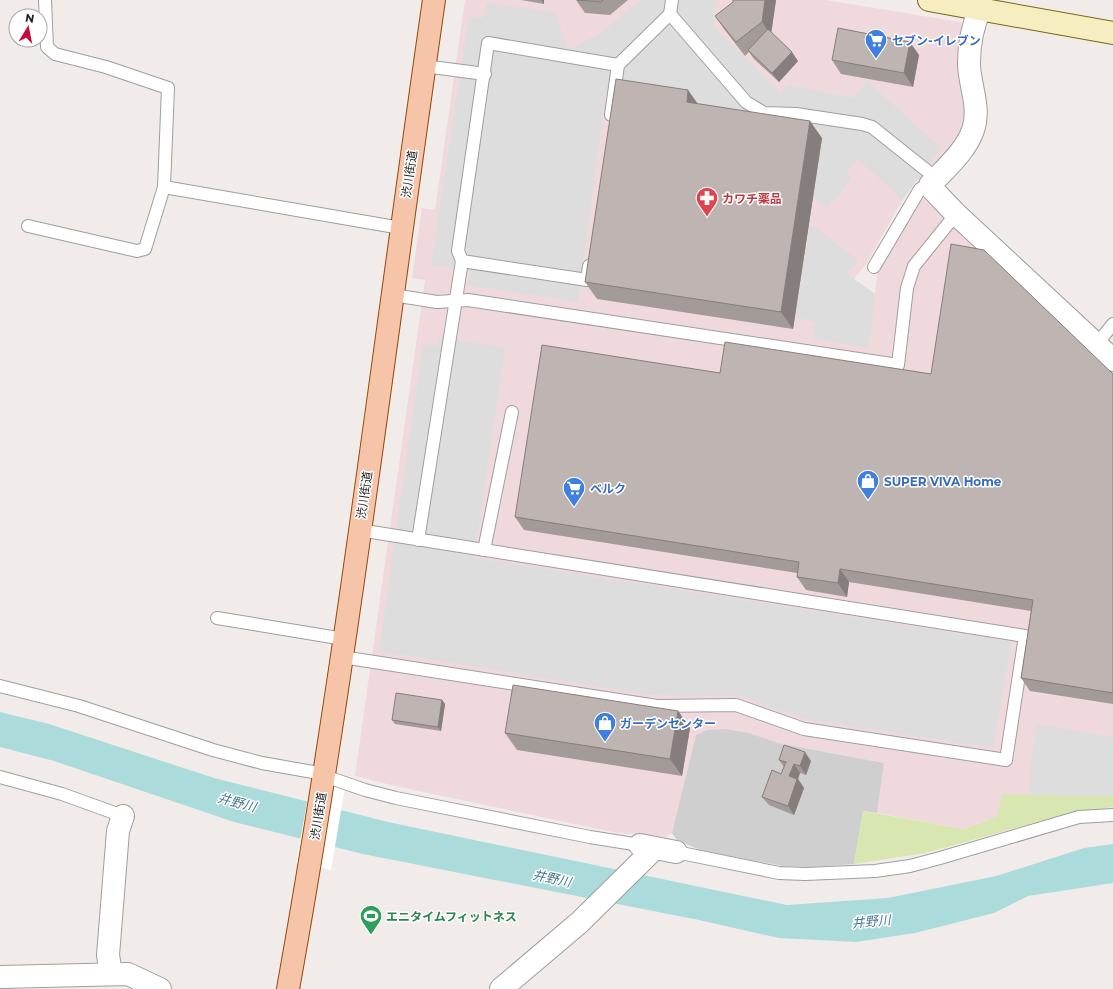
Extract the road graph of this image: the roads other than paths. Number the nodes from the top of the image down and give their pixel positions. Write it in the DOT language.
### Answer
graph roads {
  1 [pos="45,0"];
  2 [pos="434,0"];
  3 [pos="672,0"];
  4 [pos="928,0"];
  5 [pos="983,4"];
  6 [pos="670,14"];
  7 [pos="1113,33"];
  8 [pos="618,65"];
  9 [pos="424,66"];
  10 [pos="485,74"];
  11 [pos="609,127"];
  12 [pos="933,181"];
  13 [pos="164,187"];
  14 [pos="956,214"];
  15 [pos="28,226"];
  16 [pos="401,228"];
  17 [pos="590,257"];
  18 [pos="462,261"];
  19 [pos="874,267"];
  20 [pos="393,295"];
  21 [pos="454,302"];
  22 [pos="1113,324"];
  23 [pos="1096,345"];
  24 [pos="1113,360"];
  25 [pos="512,412"];
  26 [pos="359,530"];
  27 [pos="418,540"];
  28 [pos="484,550"];
  29 [pos="217,618"];
  30 [pos="343,648"];
  31 [pos="0,686"];
  32 [pos="0,777"];
  33 [pos="324,779"];
  34 [pos="1113,815"];
  35 [pos="123,816"];
  36 [pos="648,849"];
  37 [pos="676,852"];
  38 [pos="111,973"];
  39 [pos="0,977"];
  40 [pos="160,989"];
  41 [pos="288,989"];
  42 [pos="501,989"];
  1 -- 13 [label="lane"];
  2 -- 9 [label="main road, 渋川街道"];
  3 -- 6 [label="lane"];
  4 -- 5 [label="street"];
  5 -- 7 [label="street"];
  5 -- 12 [label="street"];
  6 -- 8 [label="lane"];
  6 -- 12 [label="lane"];
  8 -- 10 [label="lane"];
  8 -- 11 [label="lane"];
  9 -- 10 [label="lane"];
  9 -- 16 [label="main road, 渋川街道"];
  10 -- 18 [label="lane"];
  12 -- 14 [label="street"];
  12 -- 19 [label="lane"];
  13 -- 15 [label="lane"];
  13 -- 16 [label="lane"];
  14 -- 21 [label="lane"];
  14 -- 23 [label="street"];
  16 -- 20 [label="main road, 渋川街道"];
  17 -- 18 [label="lane"];
  18 -- 21 [label="lane"];
  20 -- 21 [label="lane"];
  20 -- 26 [label="main road, 渋川街道"];
  21 -- 27 [label="lane"];
  22 -- 23 [label="lane"];
  23 -- 24 [label="street"];
  25 -- 28 [label="lane"];
  26 -- 27 [label="lane"];
  26 -- 30 [label="main road, 渋川街道"];
  27 -- 28 [label="lane"];
  28 -- 30 [label="lane"];
  29 -- 30 [label="lane"];
  30 -- 33 [label="main road, 渋川街道"];
  31 -- 33 [label="lane"];
  32 -- 35 [label="lane"];
  33 -- 36 [label="lane"];
  33 -- 41 [label="main road, 渋川街道"];
  34 -- 37 [label="lane"];
  35 -- 38 [label="street"];
  36 -- 37 [label="street"];
  36 -- 42 [label="street"];
  38 -- 39 [label="street"];
  38 -- 40 [label="street"];
}
